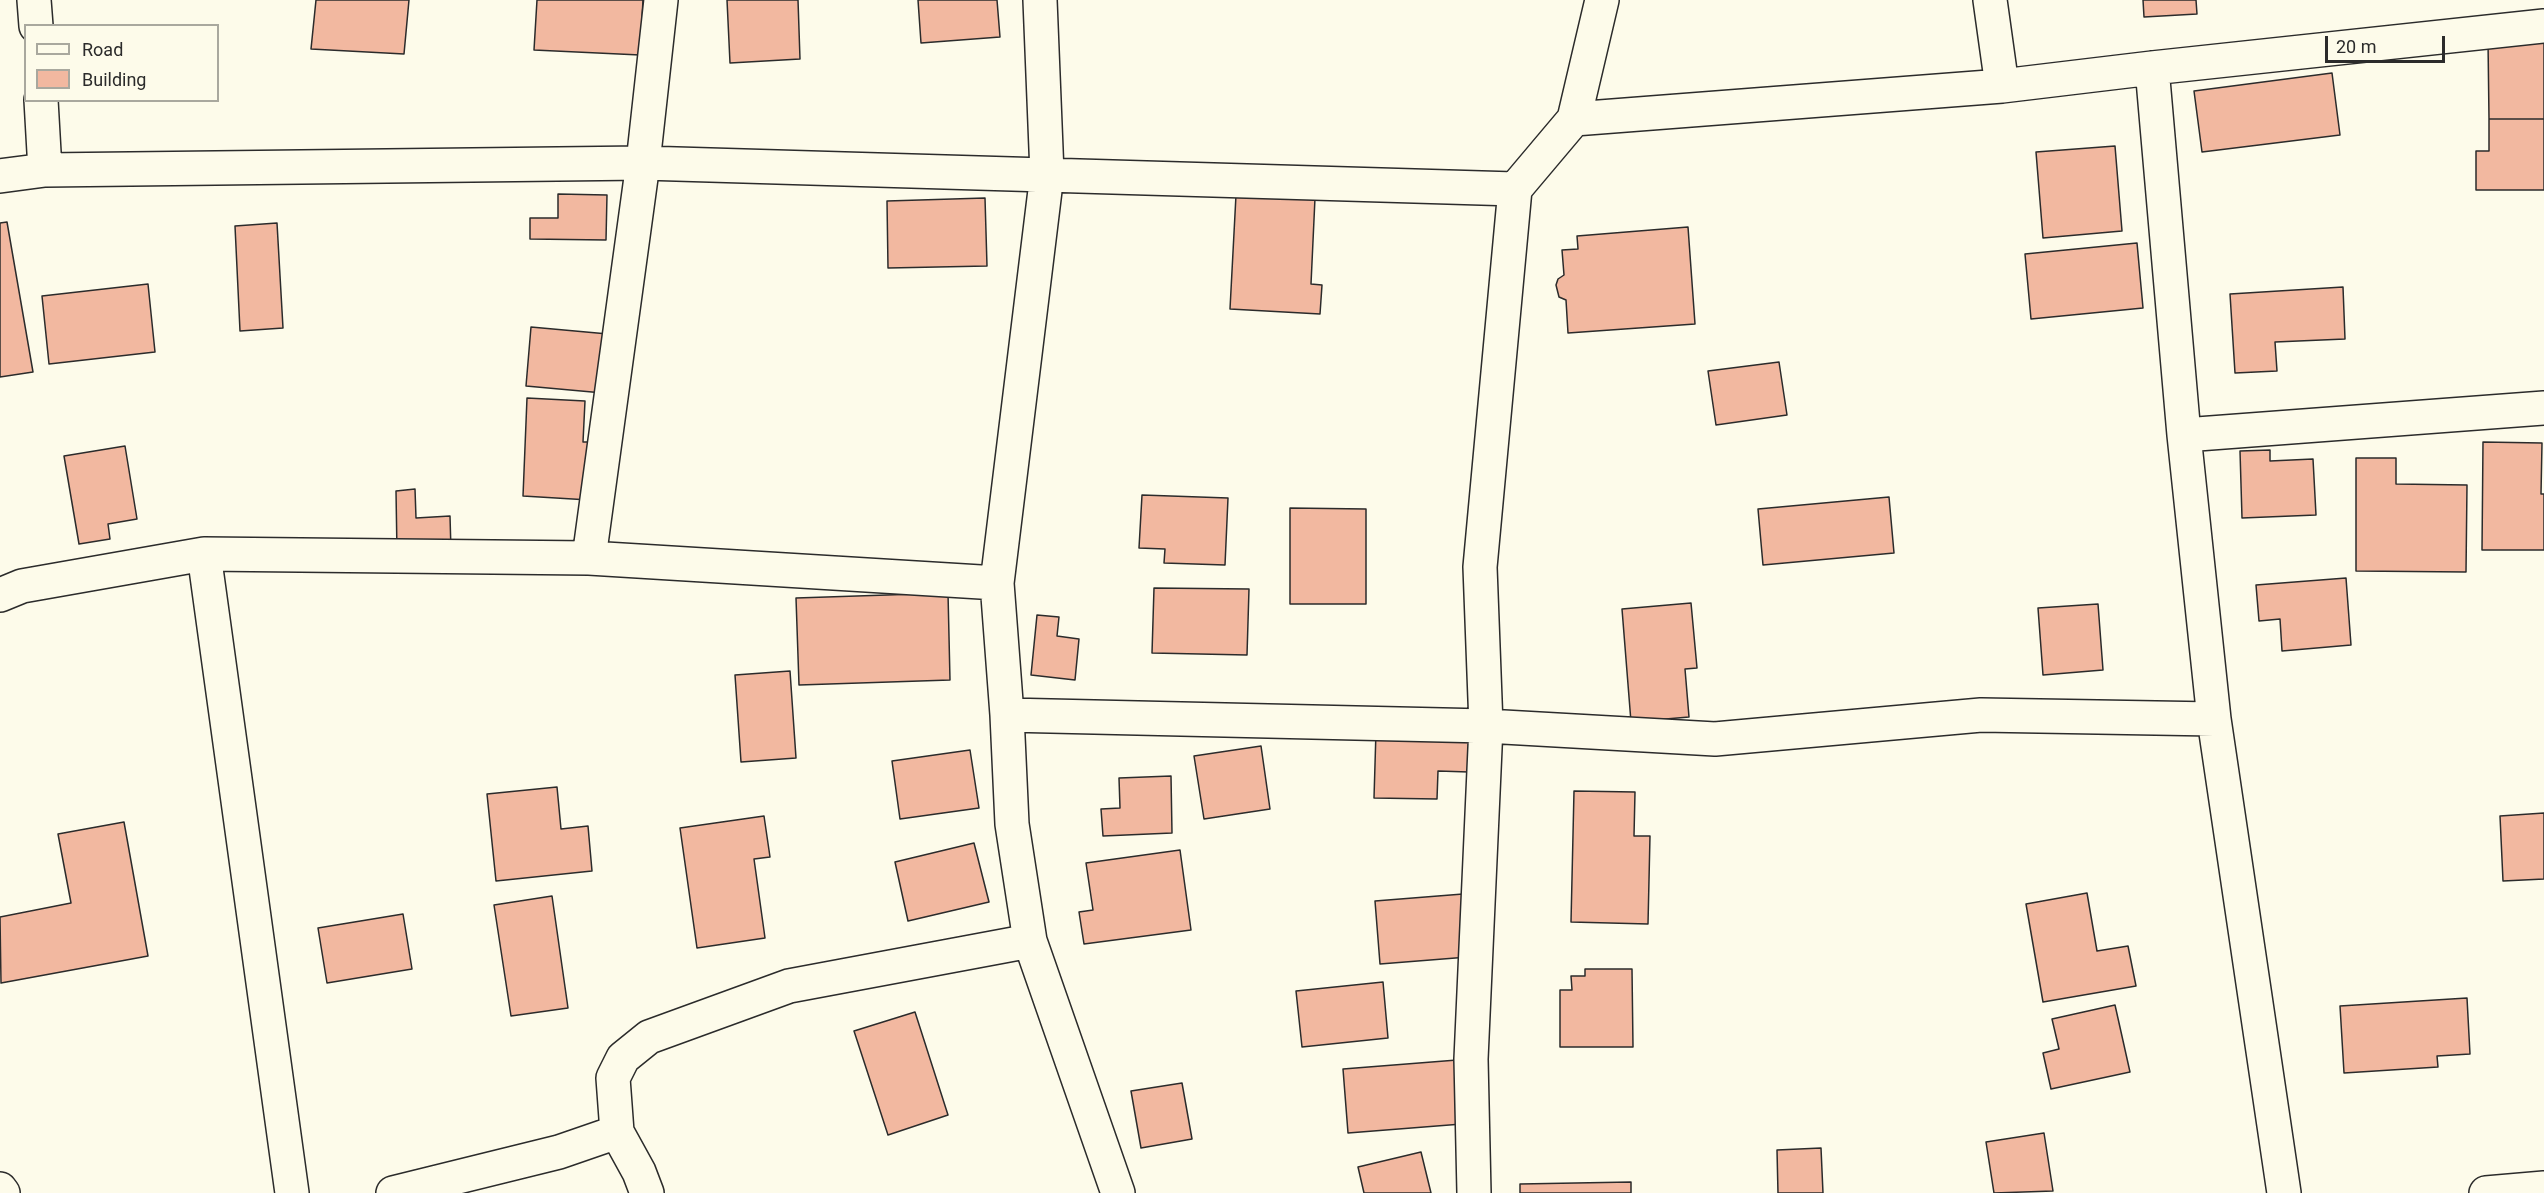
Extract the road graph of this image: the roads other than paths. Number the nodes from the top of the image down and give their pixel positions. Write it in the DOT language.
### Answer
graph roads {
  1 [pos="34,0"];
  2 [pos="661,0"];
  3 [pos="1040,0"];
  4 [pos="1602,0"];
  5 [pos="1990,0"];
  6 [pos="36,24"];
  7 [pos="2544,26"];
  8 [pos="2152,68"];
  9 [pos="2002,86"];
  10 [pos="41,102"];
  11 [pos="1574,119"];
  12 [pos="643,164"];
  13 [pos="45,170"];
  14 [pos="1047,174"];
  15 [pos="0,176"];
  16 [pos="1515,189"];
  17 [pos="2544,408"];
  18 [pos="2184,435"];
  19 [pos="204,554"];
  20 [pos="589,558"];
  21 [pos="997,583"];
  22 [pos="0,595"];
  23 [pos="1008,715"];
  24 [pos="2214,719"];
  25 [pos="1486,726"];
  26 [pos="1030,941"];
  27 [pos="617,1132"];
  28 [pos="0,1189"];
  29 [pos="2543,1189"];
  30 [pos="3,1193"];
  31 [pos="292,1193"];
  32 [pos="393,1193"];
  33 [pos="647,1193"];
  34 [pos="1118,1193"];
  35 [pos="1474,1193"];
  36 [pos="2284,1193"];
  37 [pos="2486,1193"];
  1 -- 6 [label="street"];
  2 -- 12 [label="street"];
  3 -- 14 [label="street"];
  4 -- 11 [label="street"];
  5 -- 9 [label="street"];
  7 -- 8 [label="street"];
  8 -- 9 [label="street"];
  8 -- 18 [label="street"];
  9 -- 11 [label="street"];
  10 -- 13 [label="street"];
  11 -- 16 [label="street"];
  12 -- 13 [label="street"];
  12 -- 14 [label="street"];
  12 -- 20 [label="street"];
  13 -- 15 [label="street"];
  14 -- 16 [label="street"];
  14 -- 21 [label="street"];
  16 -- 25 [label="street"];
  17 -- 18 [label="street"];
  18 -- 24 [label="street"];
  19 -- 20 [label="street"];
  19 -- 22 [label="street"];
  19 -- 31 [label="street"];
  20 -- 21 [label="street"];
  21 -- 23 [label="street"];
  23 -- 25 [label="street"];
  23 -- 26 [label="street"];
  24 -- 25 [label="street"];
  24 -- 36 [label="street"];
  25 -- 35 [label="street"];
  26 -- 27 [label="street"];
  26 -- 34 [label="street"];
  27 -- 32 [label="street"];
  27 -- 33 [label="street"];
  28 -- 30 [label="street"];
  29 -- 37 [label="street"];
}
